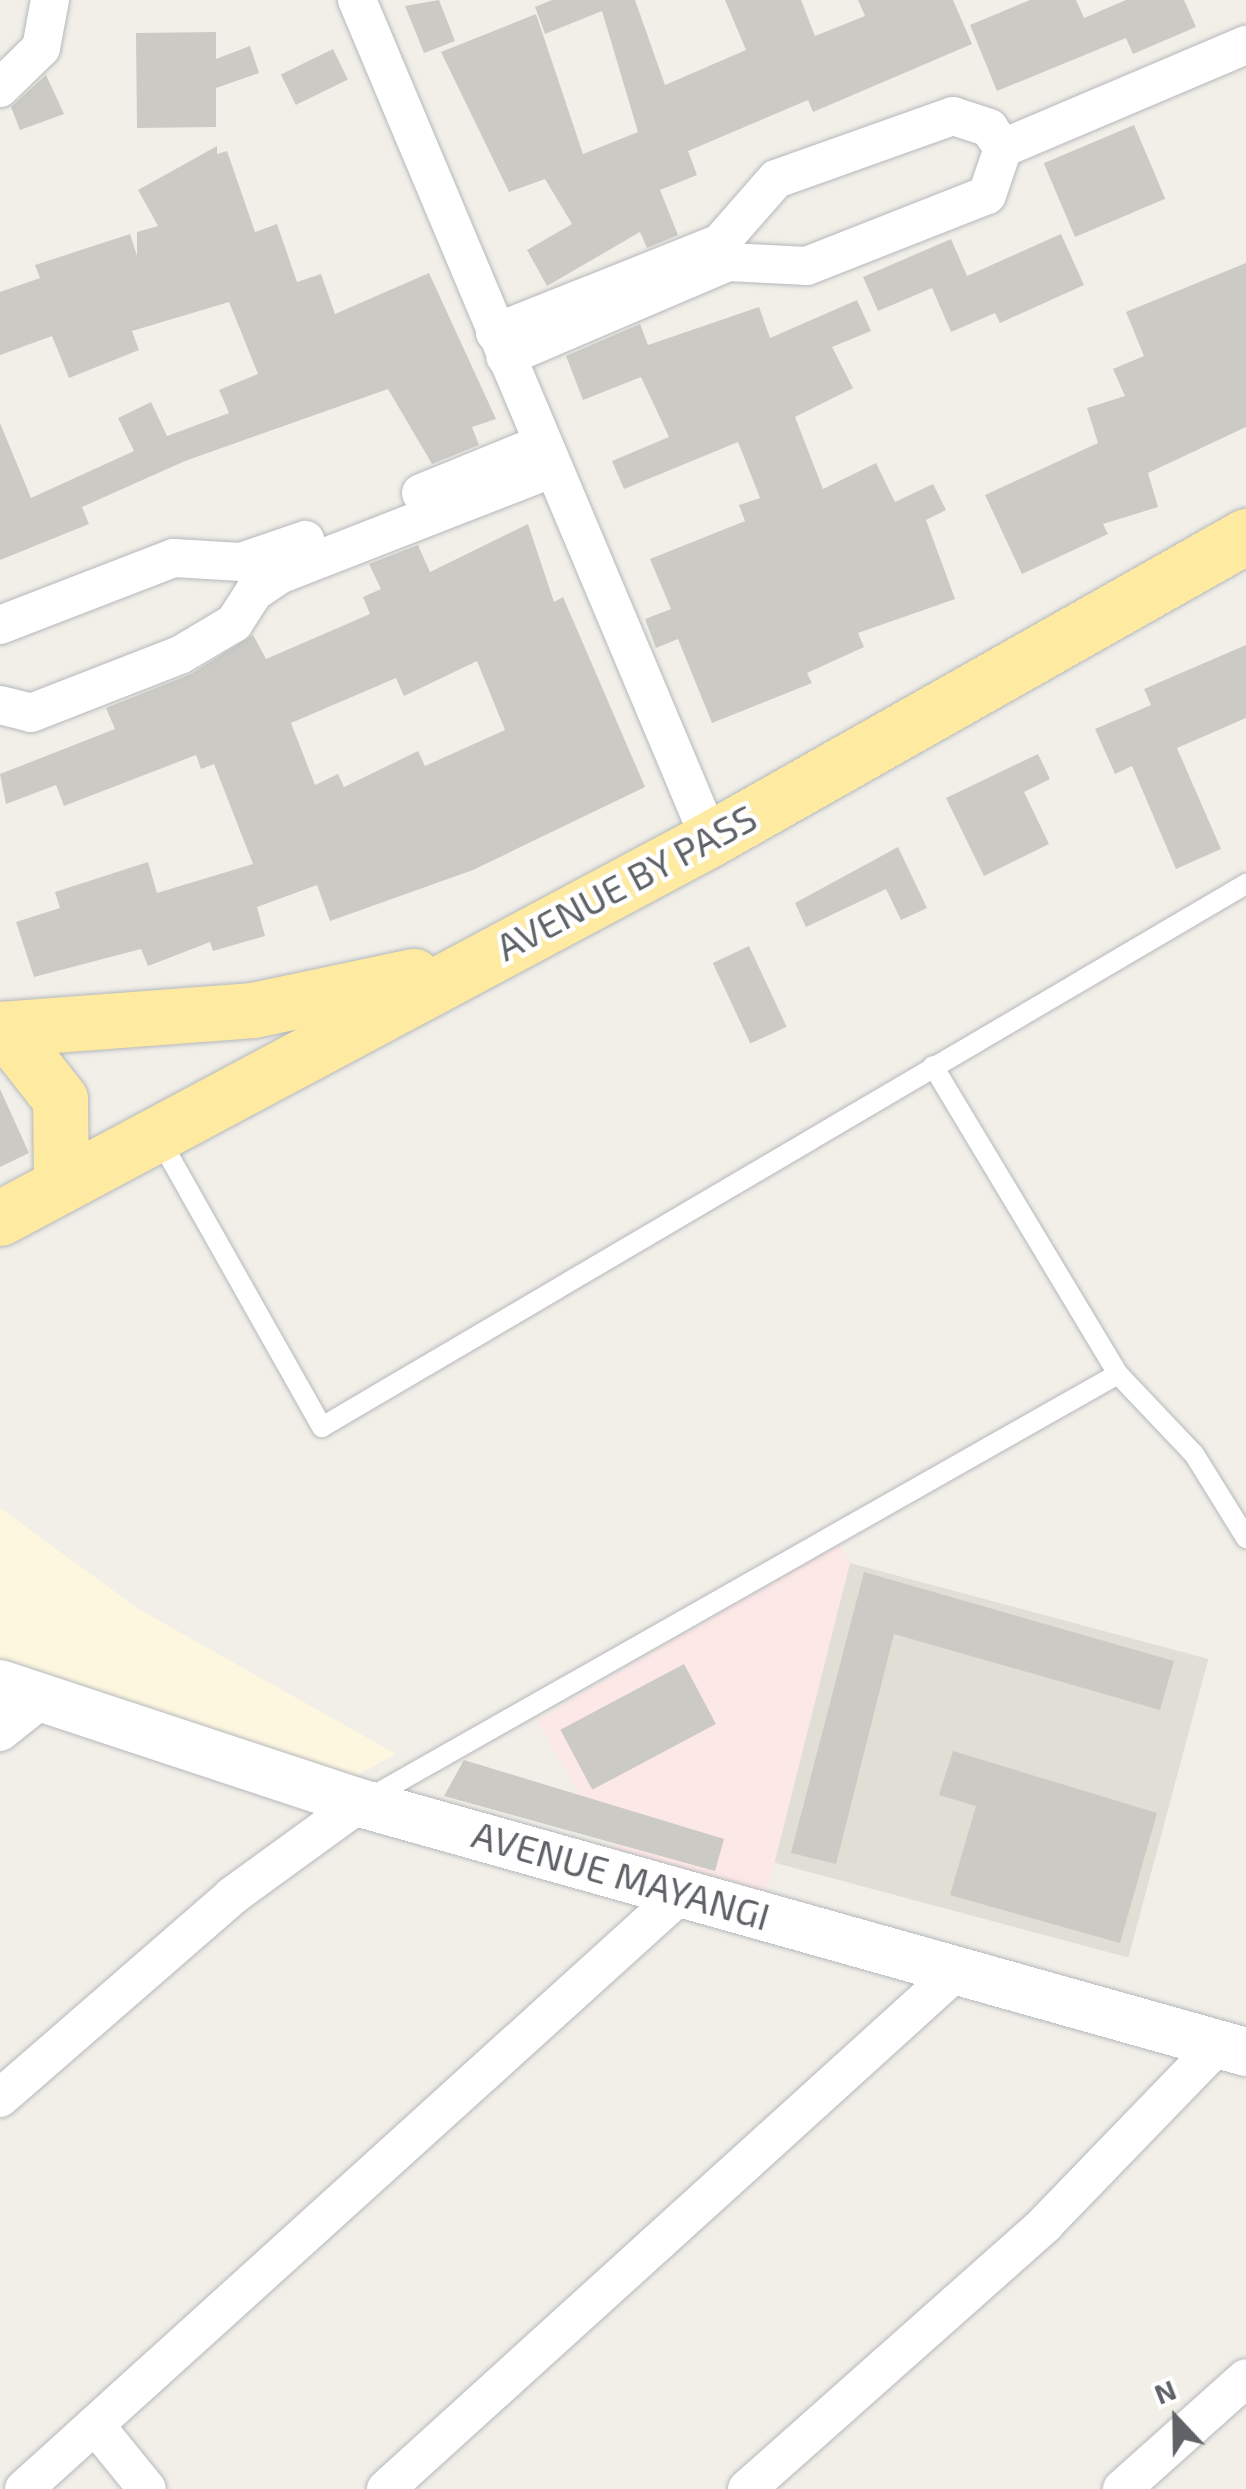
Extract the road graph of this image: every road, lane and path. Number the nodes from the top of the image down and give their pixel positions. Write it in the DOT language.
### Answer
graph roads {
  1 [pos="28,0"];
  2 [pos="50,0"];
  3 [pos="357,0"];
  4 [pos="1246,45"];
  5 [pos="0,70"];
  6 [pos="0,88"];
  7 [pos="1003,148"];
  8 [pos="724,252"];
  9 [pos="500,345"];
  10 [pos="545,457"];
  11 [pos="1246,536"];
  12 [pos="248,577"];
  13 [pos="0,624"];
  14 [pos="0,705"];
  15 [pos="710,839"];
  16 [pos="1246,884"];
  17 [pos="475,963"];
  18 [pos="2,1029"];
  19 [pos="933,1066"];
  20 [pos="160,1138"];
  21 [pos="60,1185"];
  22 [pos="0,1218"];
  23 [pos="1118,1374"];
  24 [pos="1246,1538"];
  25 [pos="22,1691"];
  26 [pos="0,1732"];
  27 [pos="360,1803"];
  28 [pos="682,1893"];
  29 [pos="958,1970"];
  30 [pos="1232,2048"];
  31 [pos="0,2098"];
  32 [pos="1246,2378"];
  33 [pos="95,2425"];
  34 [pos="24,2489"];
  35 [pos="147,2489"];
  36 [pos="386,2489"];
  37 [pos="747,2489"];
  38 [pos="1122,2489"];
  1 -- 5 [label="street"];
  2 -- 6 [label="street"];
  3 -- 9 [label="street"];
  4 -- 7 [label="street"];
  7 -- 8 [label="street"];
  7 -- 8 [label="street"];
  8 -- 9 [label="street"];
  9 -- 10 [label="street"];
  10 -- 12 [label="street"];
  10 -- 15 [label="street"];
  11 -- 15 [label="highway, AVENUE BY PASS"];
  12 -- 13 [label="street"];
  12 -- 14 [label="street"];
  15 -- 17 [label="highway, AVENUE BY PASS"];
  16 -- 19 [label="lane"];
  17 -- 18 [label="highway"];
  17 -- 20 [label="highway, AVENUE BY PASS"];
  18 -- 21 [label="highway"];
  19 -- 20 [label="lane"];
  19 -- 23 [label="lane"];
  20 -- 21 [label="highway, AVENUE BY PASS"];
  21 -- 22 [label="highway, AVENUE BY PASS"];
  23 -- 24 [label="lane"];
  23 -- 27 [label="lane"];
  25 -- 26 [label="street"];
  25 -- 27 [label="street, AVENUE MAYANGI"];
  27 -- 28 [label="street, AVENUE MAYANGI"];
  27 -- 31 [label="street"];
  28 -- 29 [label="street, AVENUE MAYANGI"];
  28 -- 33 [label="street"];
  29 -- 30 [label="street, AVENUE MAYANGI"];
  29 -- 36 [label="street"];
  30 -- 37 [label="street"];
  32 -- 38 [label="street"];
  33 -- 34 [label="street"];
  33 -- 35 [label="street"];
}
